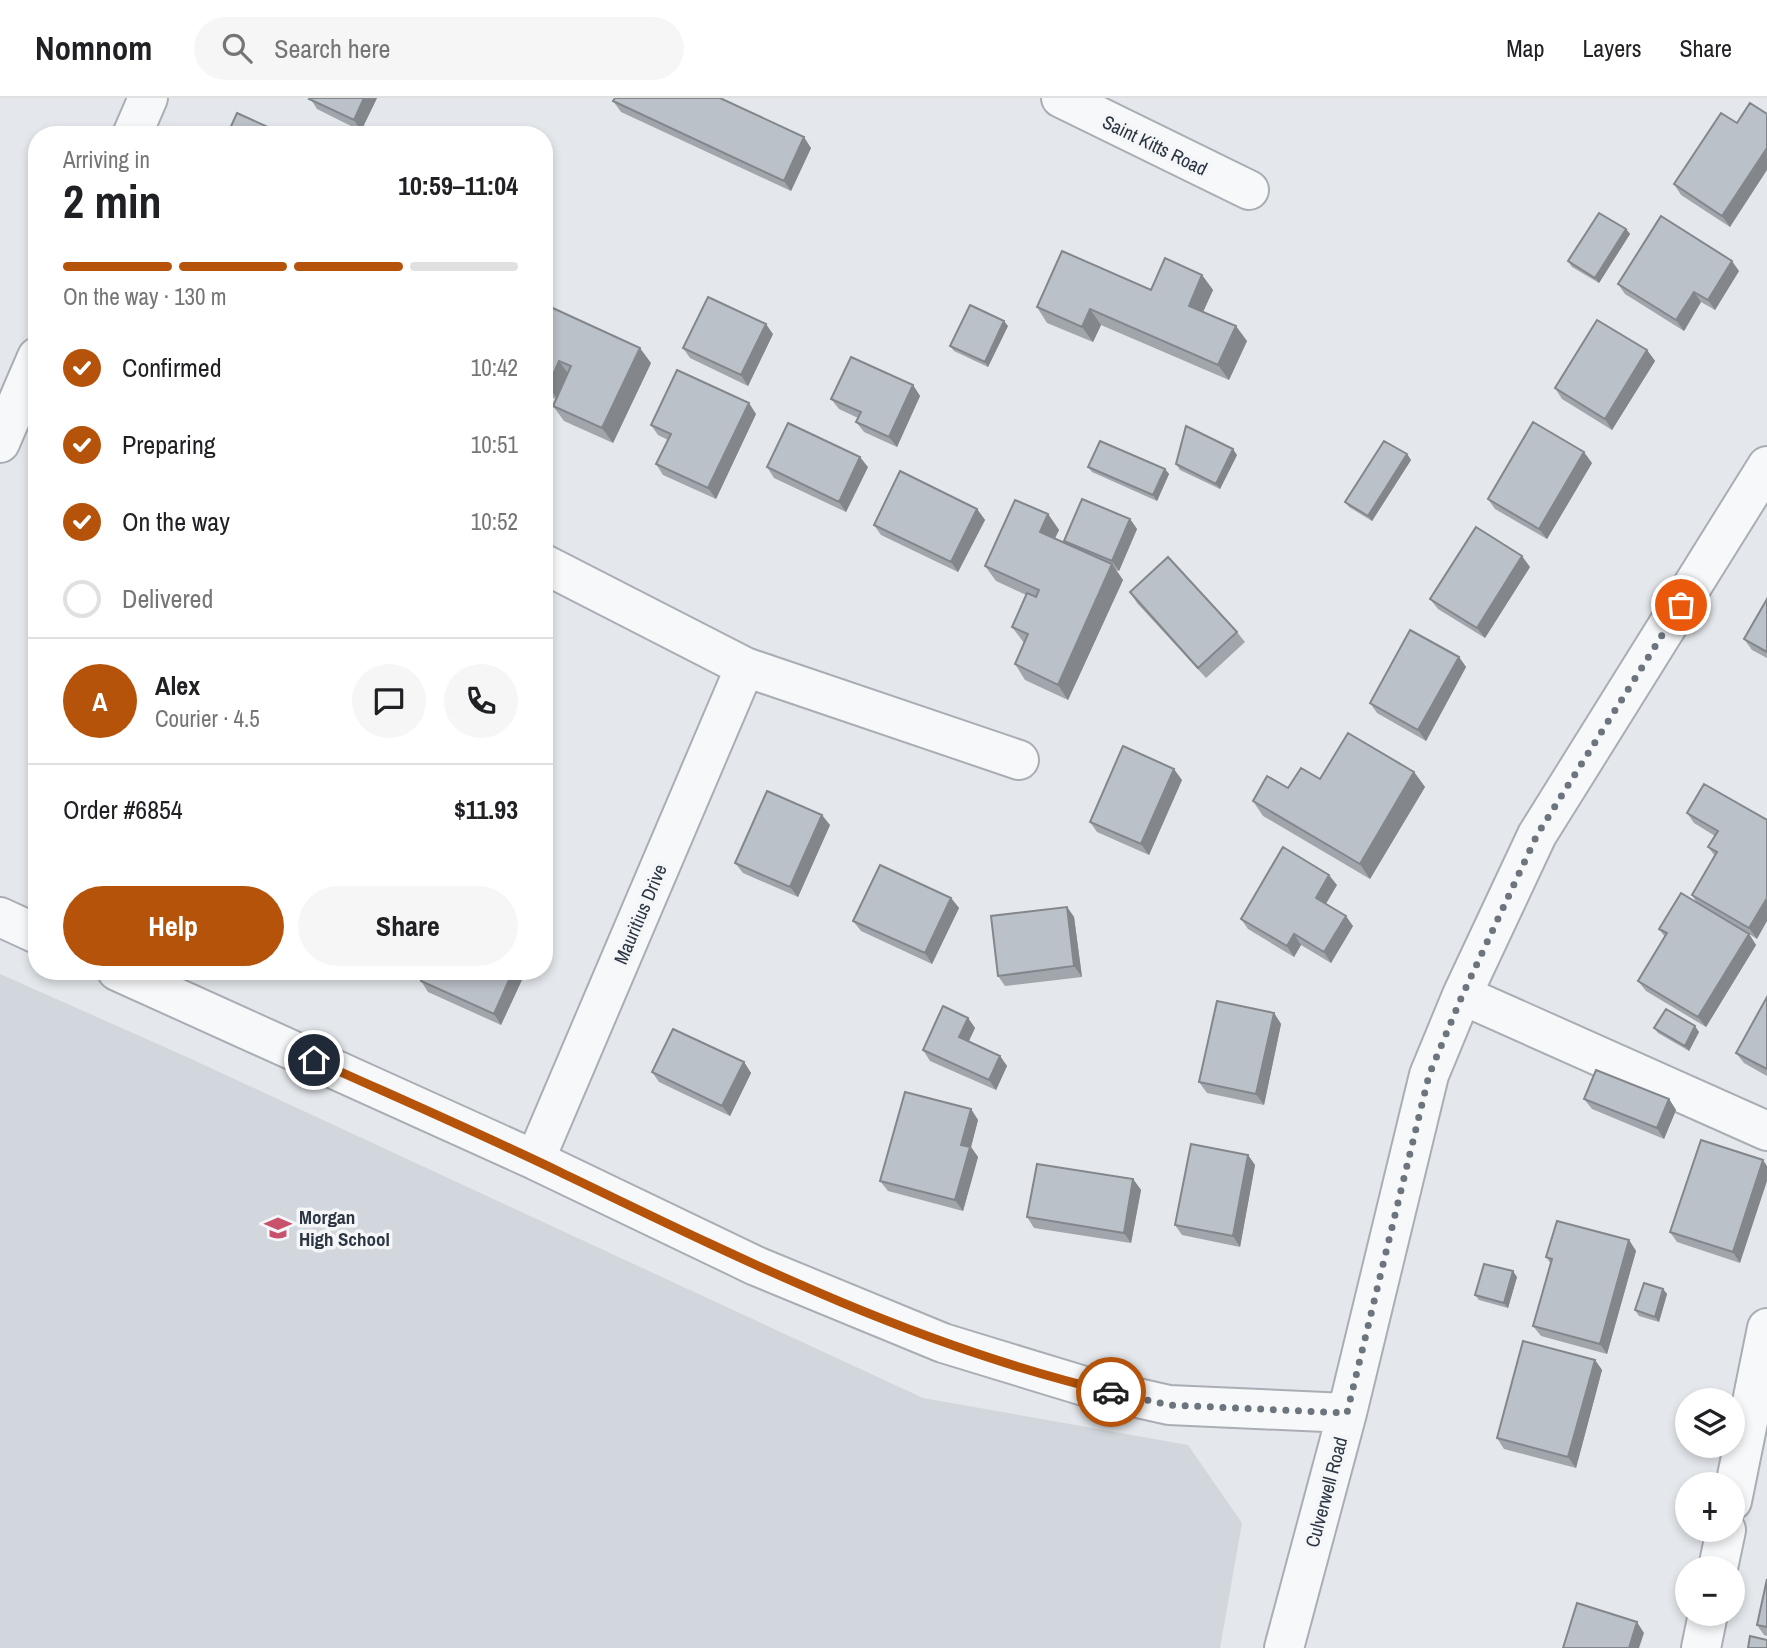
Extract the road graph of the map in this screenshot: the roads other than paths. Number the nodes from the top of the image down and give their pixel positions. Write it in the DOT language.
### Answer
graph roads {
  1 [pos="148,98"];
  2 [pos="1061,98"];
  3 [pos="136,126"];
  4 [pos="1249,190"];
  5 [pos="28,379"];
  6 [pos="0,443"];
  7 [pos="1767,466"];
  8 [pos="553,569"];
  9 [pos="746,667"];
  10 [pos="1018,760"];
  11 [pos="0,917"];
  12 [pos="28,930"];
  13 [pos="137,980"];
  14 [pos="1462,996"];
  15 [pos="1767,1131"];
  16 [pos="535,1160"];
  17 [pos="1767,1328"];
  18 [pos="1347,1413"];
  19 [pos="1738,1472"];
  20 [pos="1706,1626"];
  21 [pos="1284,1648"];
  22 [pos="1701,1648"];
  1 -- 3 [label="street"];
  2 -- 4 [label="street, Saint Kitts Road"];
  5 -- 6 [label="street"];
  7 -- 14 [label="street, Culverwell Road"];
  8 -- 9 [label="street"];
  9 -- 10 [label="street"];
  9 -- 16 [label="street, Mauritius Drive"];
  11 -- 12 [label="street"];
  13 -- 16 [label="street"];
  14 -- 15 [label="street"];
  14 -- 18 [label="street, Culverwell Road"];
  16 -- 18 [label="street"];
  17 -- 19 [label="street"];
  18 -- 21 [label="street, Culverwell Road"];
  20 -- 22 [label="street"];
}
